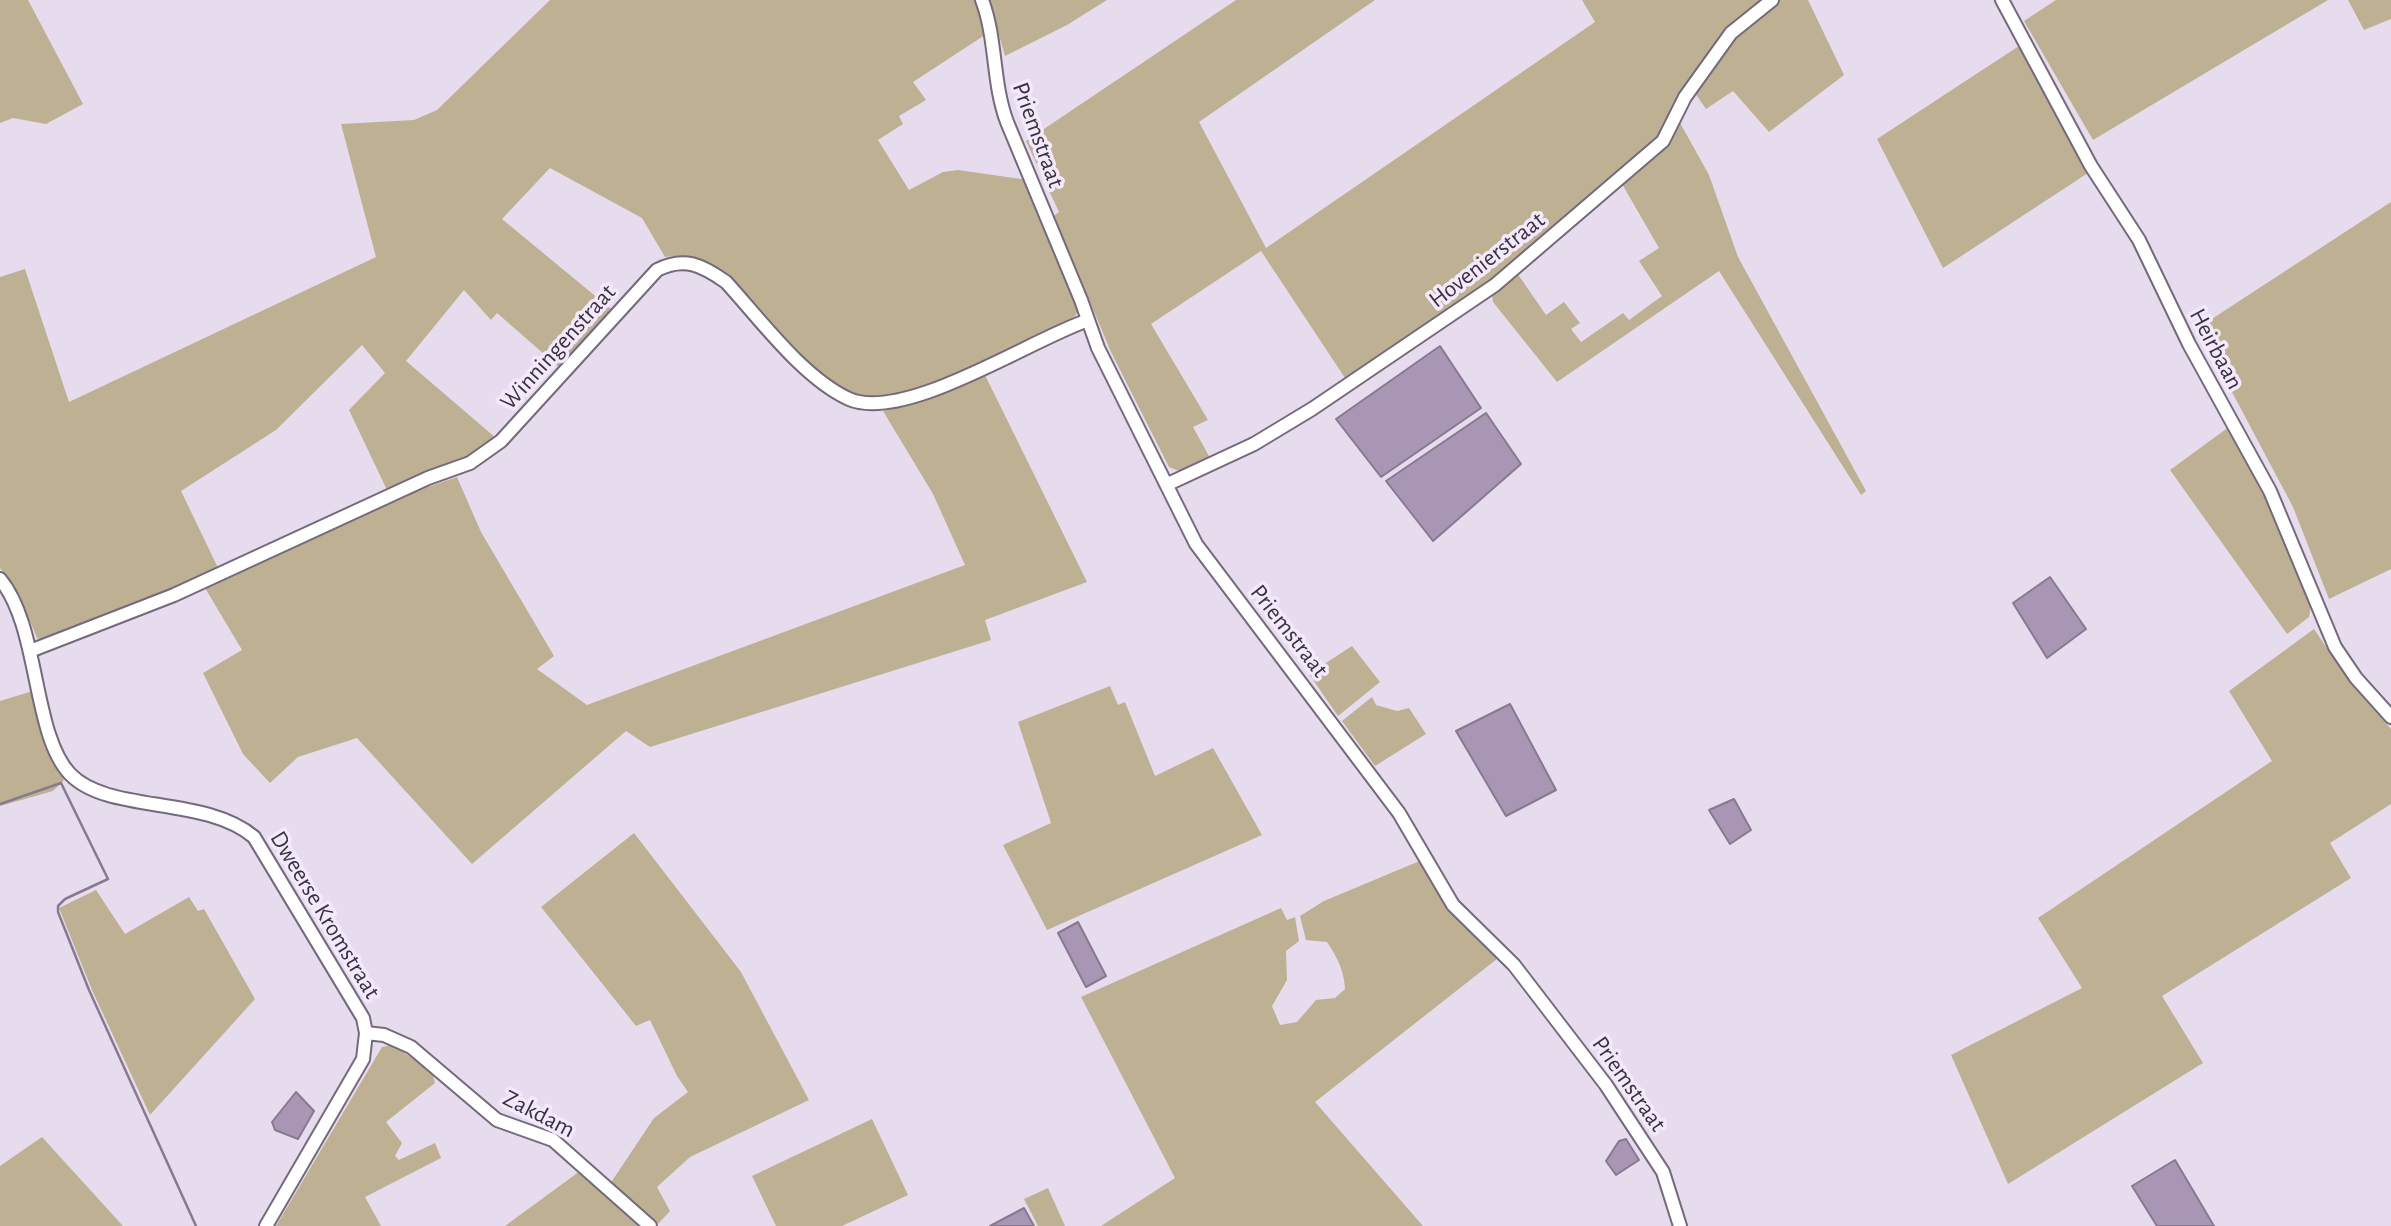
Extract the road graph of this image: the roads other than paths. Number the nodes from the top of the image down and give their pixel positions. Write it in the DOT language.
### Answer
graph roads {
  1 [pos="982,0"];
  2 [pos="1772,0"];
  3 [pos="2002,0"];
  4 [pos="1086,321"];
  5 [pos="1168,484"];
  6 [pos="0,579"];
  7 [pos="30,651"];
  8 [pos="2391,718"];
  9 [pos="366,1033"];
  10 [pos="266,1226"];
  11 [pos="650,1226"];
  12 [pos="1680,1226"];
  1 -- 4 [label="street, Priemstraat"];
  2 -- 5 [label="street, Hovenierstraat"];
  3 -- 8 [label="street, Heirbaan"];
  4 -- 5 [label="street, Priemstraat"];
  4 -- 7 [label="street, Winningenstraat"];
  5 -- 12 [label="street, Priemstraat"];
  6 -- 7 [label="street, Dweerse Kromstraat"];
  7 -- 9 [label="street, Dweerse Kromstraat"];
  9 -- 10 [label="street, Dweerse Kromstraat"];
  9 -- 11 [label="street, Zakdam"];
}
